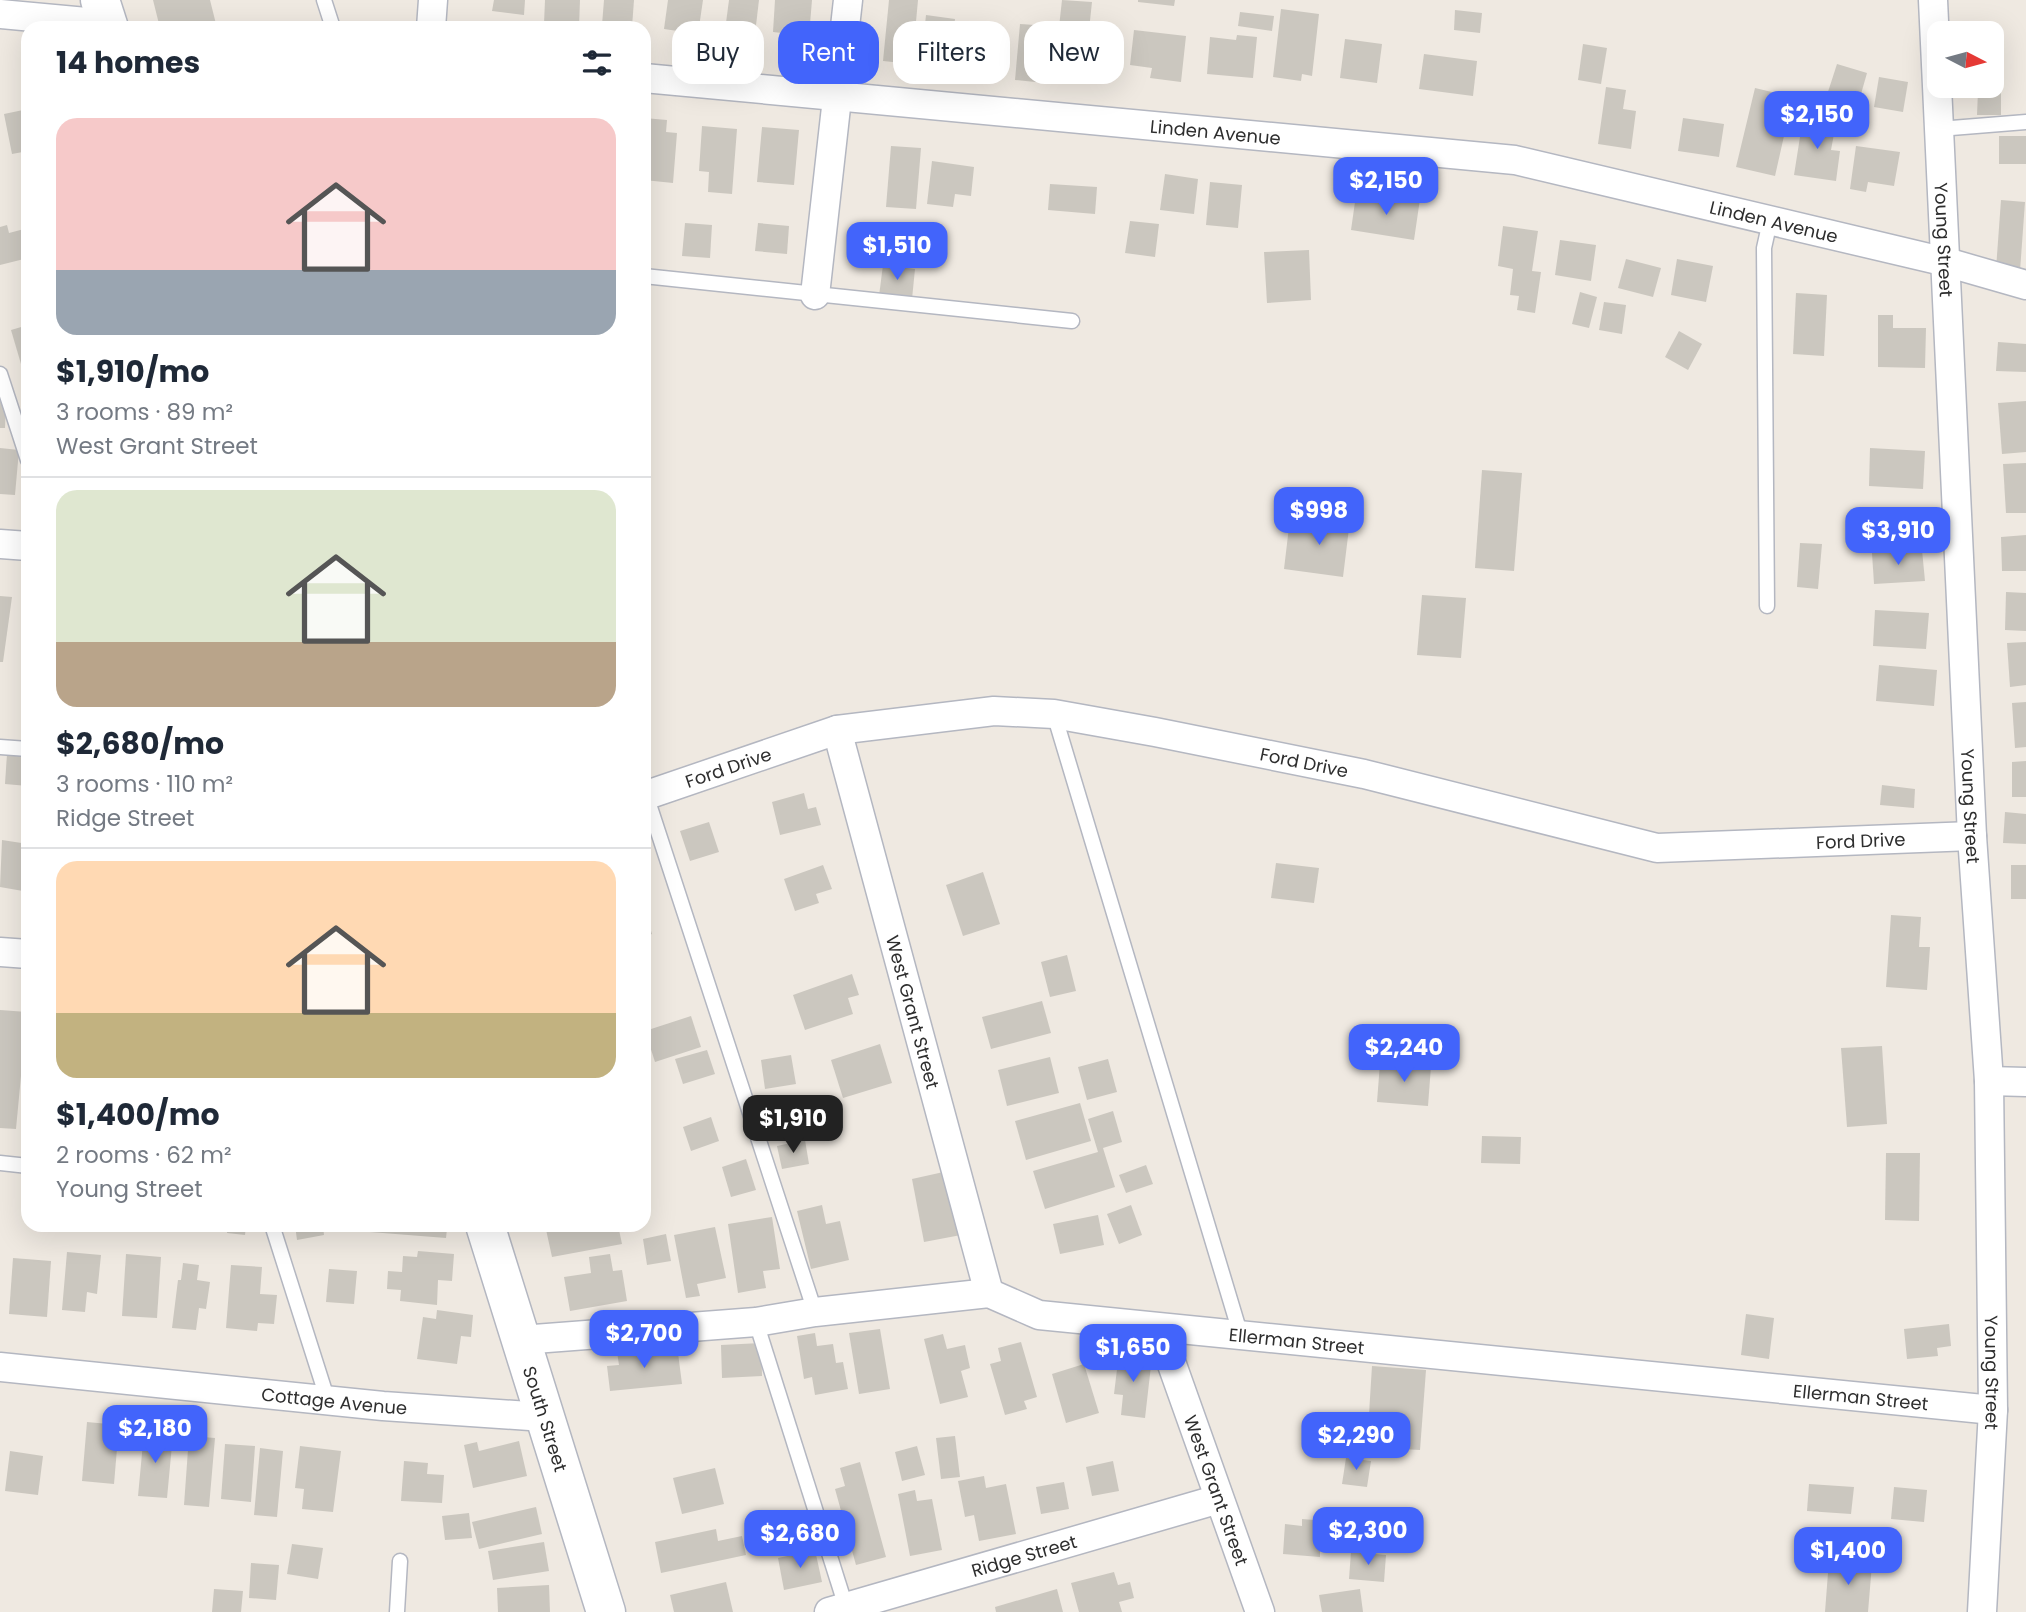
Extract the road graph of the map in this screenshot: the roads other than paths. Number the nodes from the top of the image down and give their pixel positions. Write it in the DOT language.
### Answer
graph roads {
  1 [pos="324,0"];
  2 [pos="433,0"];
  3 [pos="848,0"];
  4 [pos="1933,0"];
  5 [pos="0,14"];
  6 [pos="105,17"];
  7 [pos="331,21"];
  8 [pos="432,21"];
  9 [pos="651,79"];
  10 [pos="839,97"];
  11 [pos="2026,122"];
  12 [pos="1939,129"];
  13 [pos="1770,221"];
  14 [pos="1946,262"];
  15 [pos="651,277"];
  16 [pos="2026,285"];
  17 [pos="815,295"];
  18 [pos="1072,321"];
  19 [pos="1,381"];
  20 [pos="21,440"];
  21 [pos="0,544"];
  22 [pos="21,546"];
  23 [pos="1767,606"];
  24 [pos="1054,714"];
  25 [pos="837,730"];
  26 [pos="0,747"];
  27 [pos="21,748"];
  28 [pos="651,794"];
  29 [pos="651,814"];
  30 [pos="1972,836"];
  31 [pos="0,952"];
  32 [pos="21,954"];
  33 [pos="1989,1081"];
  34 [pos="2026,1082"];
  35 [pos="0,1163"];
  36 [pos="21,1165"];
  37 [pos="274,1232"];
  38 [pos="487,1232"];
  39 [pos="989,1293"];
  40 [pos="815,1312"];
  41 [pos="756,1322"];
  42 [pos="1159,1328"];
  43 [pos="1241,1336"];
  44 [pos="521,1340"];
  45 [pos="0,1367"];
  46 [pos="328,1401"];
  47 [pos="1993,1410"];
  48 [pos="544,1417"];
  49 [pos="1219,1499"];
  50 [pos="400,1561"];
  51 [pos="837,1609"];
  52 [pos="397,1612"];
  53 [pos="606,1612"];
  54 [pos="1260,1612"];
  55 [pos="1982,1612"];
  1 -- 7 [label="lane"];
  2 -- 8 [label="street"];
  3 -- 10 [label="street"];
  4 -- 12 [label="street, Young Street"];
  5 -- 6 [label="street"];
  9 -- 10 [label="street, Linden Avenue"];
  10 -- 13 [label="street, Linden Avenue"];
  10 -- 17 [label="street"];
  11 -- 12 [label="lane"];
  12 -- 14 [label="street, Young Street"];
  13 -- 14 [label="street, Linden Avenue"];
  13 -- 23 [label="lane"];
  14 -- 16 [label="street, Linden Avenue"];
  14 -- 30 [label="street, Young Street"];
  15 -- 17 [label="lane"];
  17 -- 18 [label="lane"];
  19 -- 20 [label="lane"];
  21 -- 22 [label="street"];
  24 -- 25 [label="street, Ford Drive"];
  24 -- 30 [label="street, Ford Drive"];
  24 -- 43 [label="lane"];
  25 -- 28 [label="street, Ford Drive"];
  25 -- 39 [label="street, West Grant Street"];
  26 -- 27 [label="lane"];
  29 -- 40 [label="lane"];
  30 -- 33 [label="street, Young Street"];
  31 -- 32 [label="street"];
  33 -- 34 [label="street"];
  33 -- 47 [label="street, Young Street"];
  35 -- 36 [label="lane"];
  37 -- 46 [label="lane"];
  38 -- 44 [label="street, South Street"];
  39 -- 40 [label="street"];
  39 -- 42 [label="street, Ellerman Street"];
  40 -- 41 [label="street"];
  41 -- 44 [label="street"];
  41 -- 51 [label="lane"];
  42 -- 43 [label="street, Ellerman Street"];
  42 -- 49 [label="street, West Grant Street"];
  43 -- 47 [label="street, Ellerman Street"];
  44 -- 48 [label="street, South Street"];
  45 -- 46 [label="street, Cottage Avenue"];
  46 -- 48 [label="street, Cottage Avenue"];
  47 -- 55 [label="street, Young Street"];
  48 -- 53 [label="street, South Street"];
  49 -- 51 [label="street, Ridge Street"];
  49 -- 54 [label="street, West Grant Street"];
  50 -- 52 [label="lane"];
}
